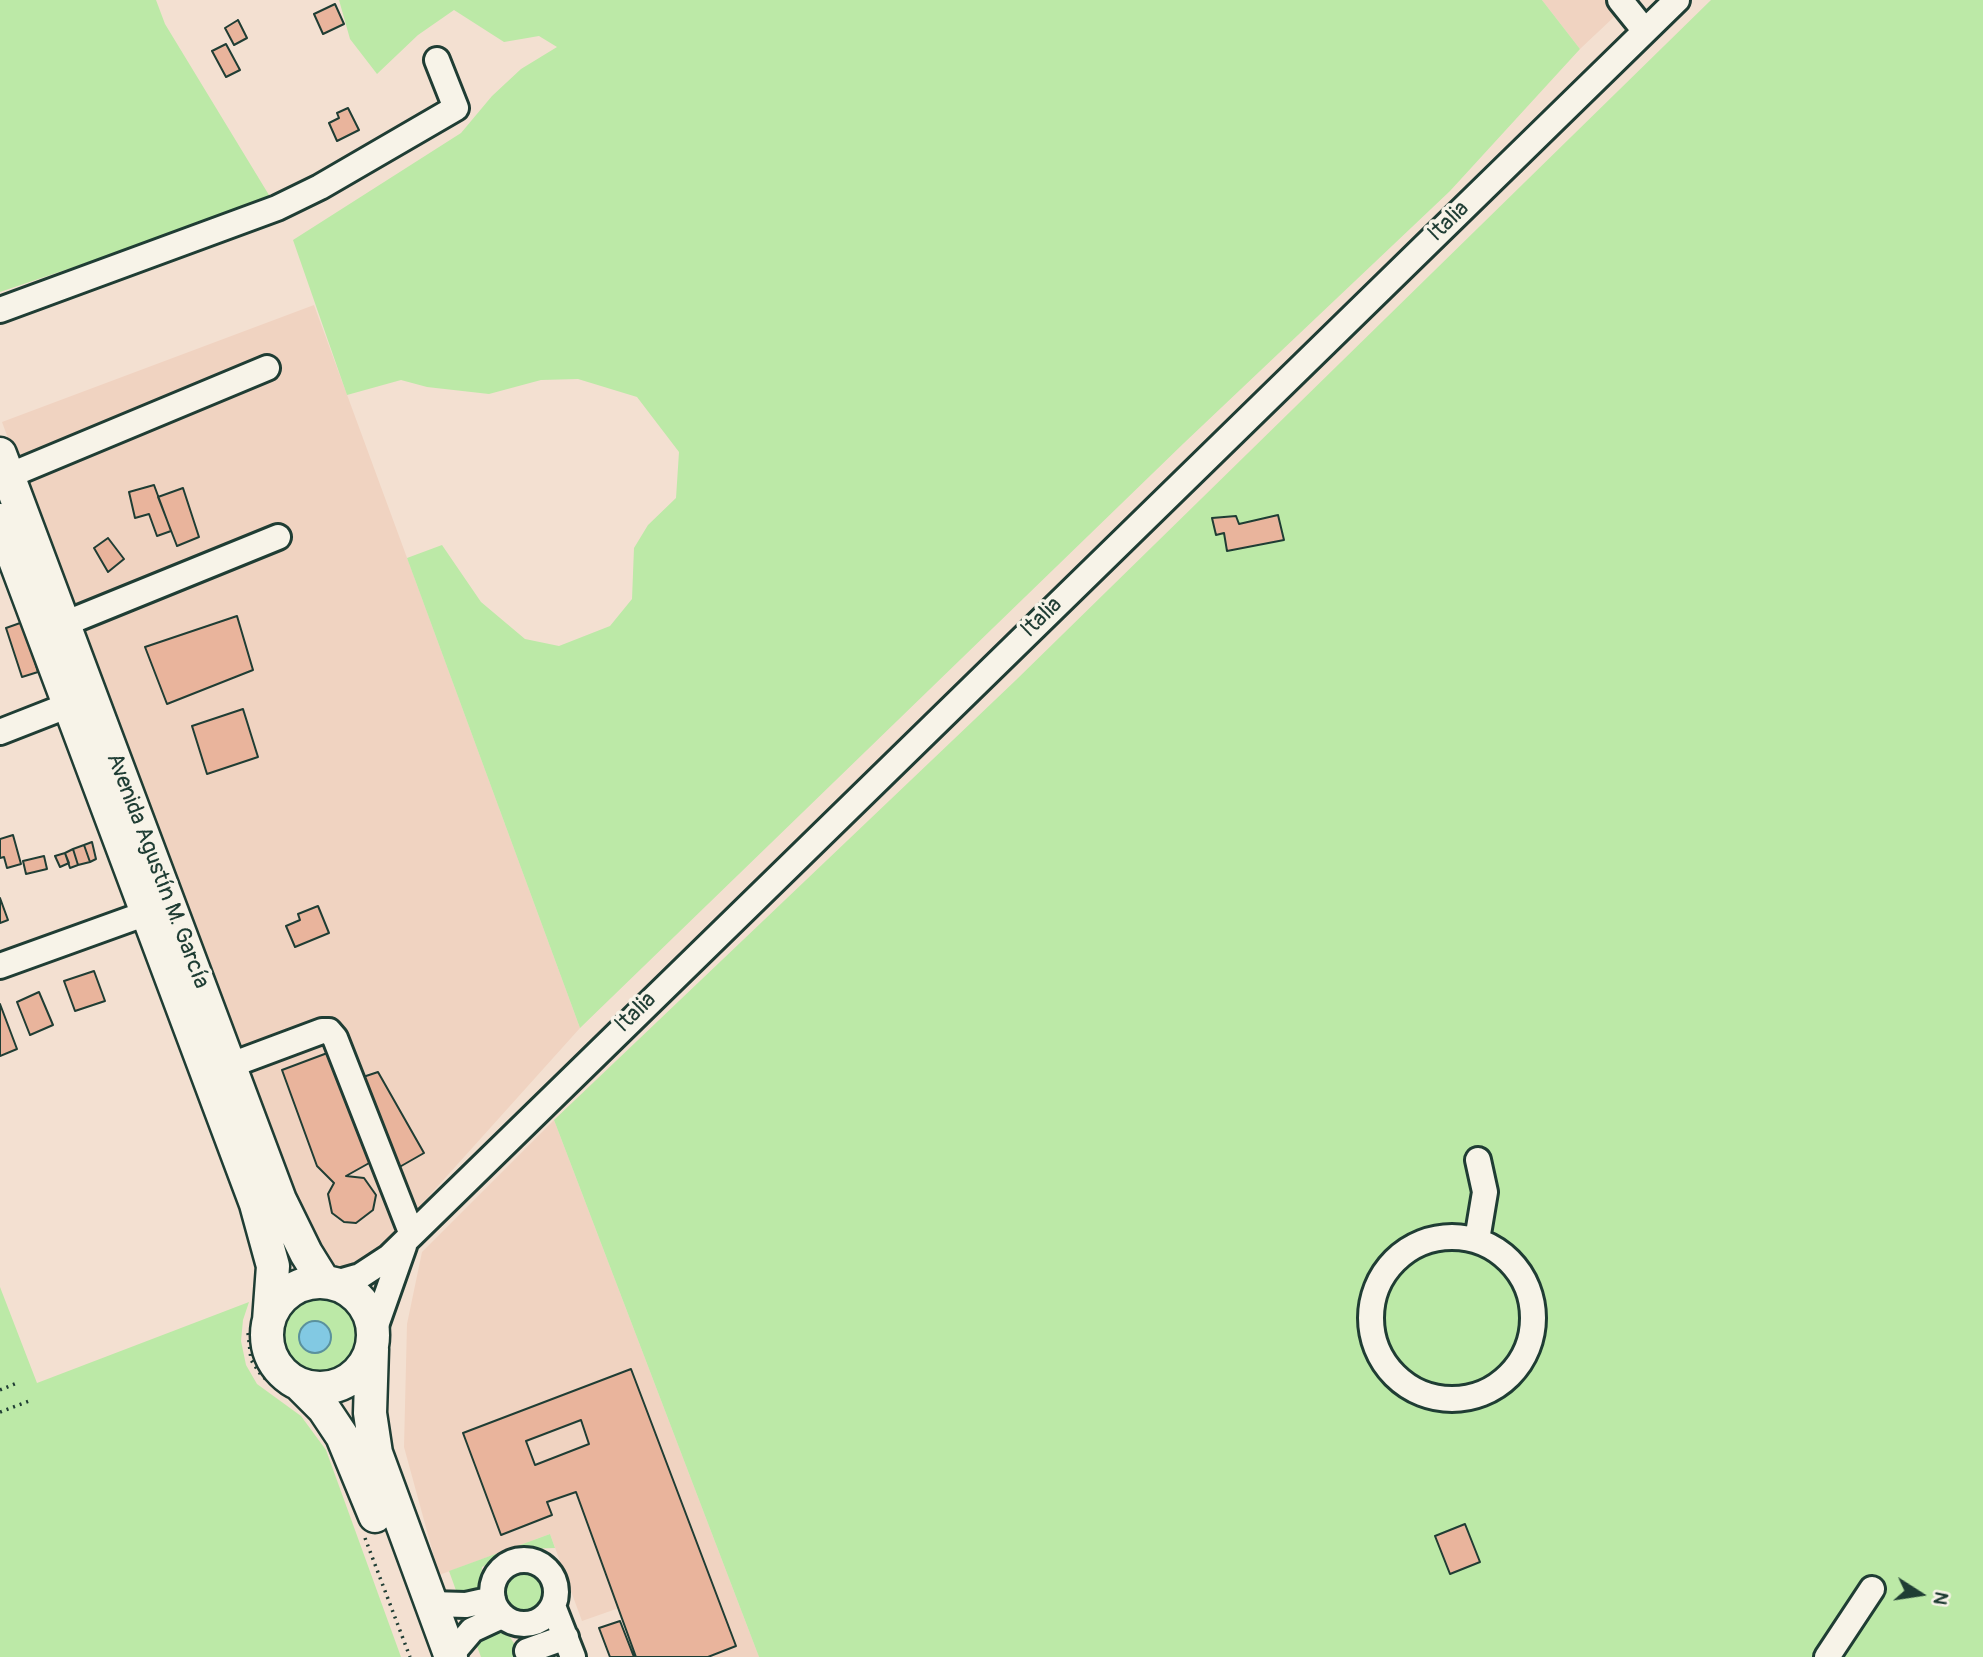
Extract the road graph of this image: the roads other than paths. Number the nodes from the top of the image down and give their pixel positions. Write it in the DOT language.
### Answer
graph roads {
  1 [pos="1620,0"];
  2 [pos="1677,0"];
  3 [pos="1645,31"];
  4 [pos="437,60"];
  5 [pos="0,310"];
  6 [pos="267,368"];
  7 [pos="4,465"];
  8 [pos="0,520"];
  9 [pos="278,537"];
  10 [pos="64,624"];
  11 [pos="69,705"];
  12 [pos="0,732"];
  13 [pos="147,913"];
  14 [pos="0,966"];
  15 [pos="231,1065"];
  16 [pos="1478,1160"];
  17 [pos="410,1234"];
  18 [pos="1477,1240"];
  19 [pos="328,1283"];
  20 [pos="269,1321"];
  21 [pos="372,1340"];
  22 [pos="300,1385"];
  23 [pos="1872,1589"];
  24 [pos="431,1604"];
  25 [pos="553,1606"];
  26 [pos="506,1613"];
  27 [pos="569,1647"];
  28 [pos="527,1654"];
  29 [pos="443,1657"];
  30 [pos="1827,1657"];
  1 -- 3 [label="street"];
  2 -- 3 [label="street, Italia"];
  3 -- 17 [label="street, Italia"];
  4 -- 5 [label="street"];
  6 -- 7 [label="street"];
  7 -- 10 [label="main road, Avenida Agustín M. García"];
  8 -- 11 [label="main road, Avenida Agustín M. García"];
  9 -- 10 [label="street"];
  10 -- 15 [label="main road, Avenida Agustín M. García"];
  11 -- 12 [label="street"];
  11 -- 13 [label="main road, Avenida Agustín M. García"];
  13 -- 14 [label="street"];
  13 -- 20 [label="main road, Avenida Agustín M. García"];
  15 -- 17 [label="street"];
  15 -- 19 [label="main road, Avenida Agustín M. García"];
  16 -- 18 [label="street"];
  17 -- 19 [label="street, Italia"];
  17 -- 21 [label="street, Italia"];
  18 -- 18 [label="street"];
  19 -- 20 [label="main road"];
  19 -- 21 [label="main road"];
  20 -- 22 [label="main road"];
  21 -- 22 [label="main road"];
  21 -- 24 [label="main road"];
  22 -- 29 [label="main road"];
  23 -- 30 [label="street"];
  24 -- 26 [label="street"];
  24 -- 29 [label="main road"];
  25 -- 26 [label="street"];
  25 -- 26 [label="street"];
  25 -- 27 [label="street"];
  26 -- 28 [label="street"];
  26 -- 29 [label="street"];
  27 -- 28 [label="street"];
}
